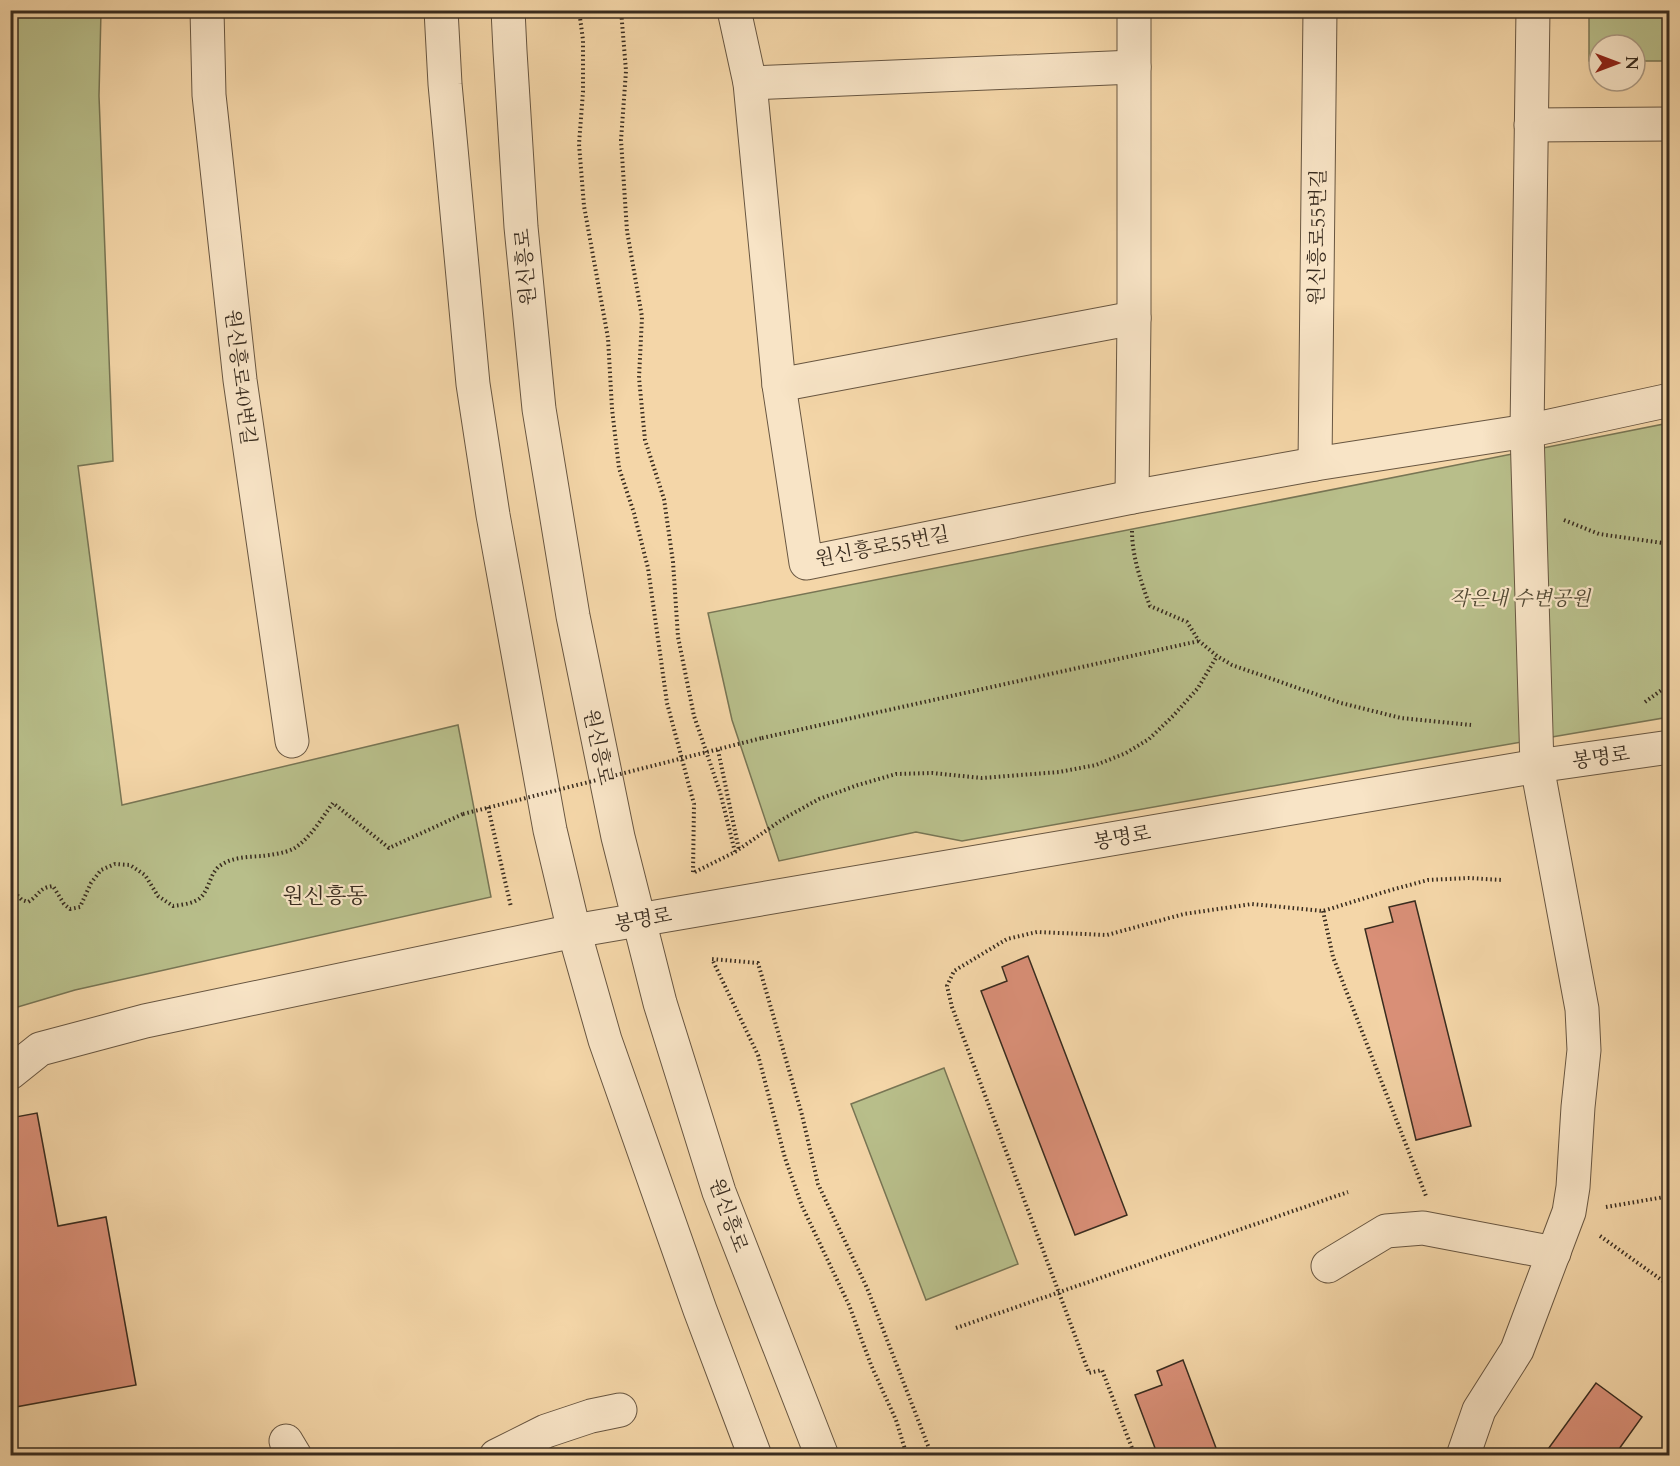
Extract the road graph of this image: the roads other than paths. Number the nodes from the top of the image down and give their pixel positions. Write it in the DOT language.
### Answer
graph roads {
  1 [pos="207,10"];
  2 [pos="441,10"];
  3 [pos="508,10"];
  4 [pos="734,10"];
  5 [pos="1134,10"];
  6 [pos="1320,10"];
  7 [pos="1533,10"];
  8 [pos="1134,67"];
  9 [pos="750,83"];
  10 [pos="1670,124"];
  11 [pos="1531,125"];
  12 [pos="1134,318"];
  13 [pos="779,385"];
  14 [pos="1670,400"];
  15 [pos="1527,431"];
  16 [pos="1315,464"];
  17 [pos="1132,497"];
  18 [pos="292,741"];
  19 [pos="1670,747"];
  20 [pos="1537,766"];
  21 [pos="639,919"];
  22 [pos="574,931"];
  23 [pos="10,1073"];
  24 [pos="1554,1253"];
  25 [pos="1328,1266"];
  26 [pos="620,1410"];
  27 [pos="496,1455"];
  28 [pos="755,1455"];
  29 [pos="822,1455"];
  30 [pos="1463,1455"];
  1 -- 18 [label="street, 원신흥로40번길"];
  2 -- 22 [label="street"];
  3 -- 21 [label="street, 원신흥로"];
  4 -- 9 [label="street, 원신흥로55번길"];
  5 -- 8 [label="street"];
  6 -- 16 [label="street, 원신흥로55번길"];
  7 -- 11 [label="street"];
  8 -- 9 [label="street"];
  8 -- 12 [label="street"];
  9 -- 13 [label="street, 원신흥로55번길"];
  10 -- 11 [label="street"];
  11 -- 15 [label="street"];
  12 -- 13 [label="street"];
  12 -- 17 [label="street"];
  13 -- 17 [label="street, 원신흥로55번길"];
  14 -- 15 [label="street, 원신흥로55번길"];
  15 -- 16 [label="street, 원신흥로55번길"];
  15 -- 20 [label="street"];
  16 -- 17 [label="street, 원신흥로55번길"];
  19 -- 20 [label="street, 봉명로"];
  20 -- 21 [label="street, 봉명로"];
  20 -- 24 [label="street"];
  21 -- 22 [label="street, 봉명로"];
  21 -- 29 [label="street, 원신흥로"];
  22 -- 23 [label="street, 봉명로"];
  22 -- 28 [label="street"];
  24 -- 25 [label="street"];
  24 -- 30 [label="street"];
  26 -- 27 [label="street"];
}
